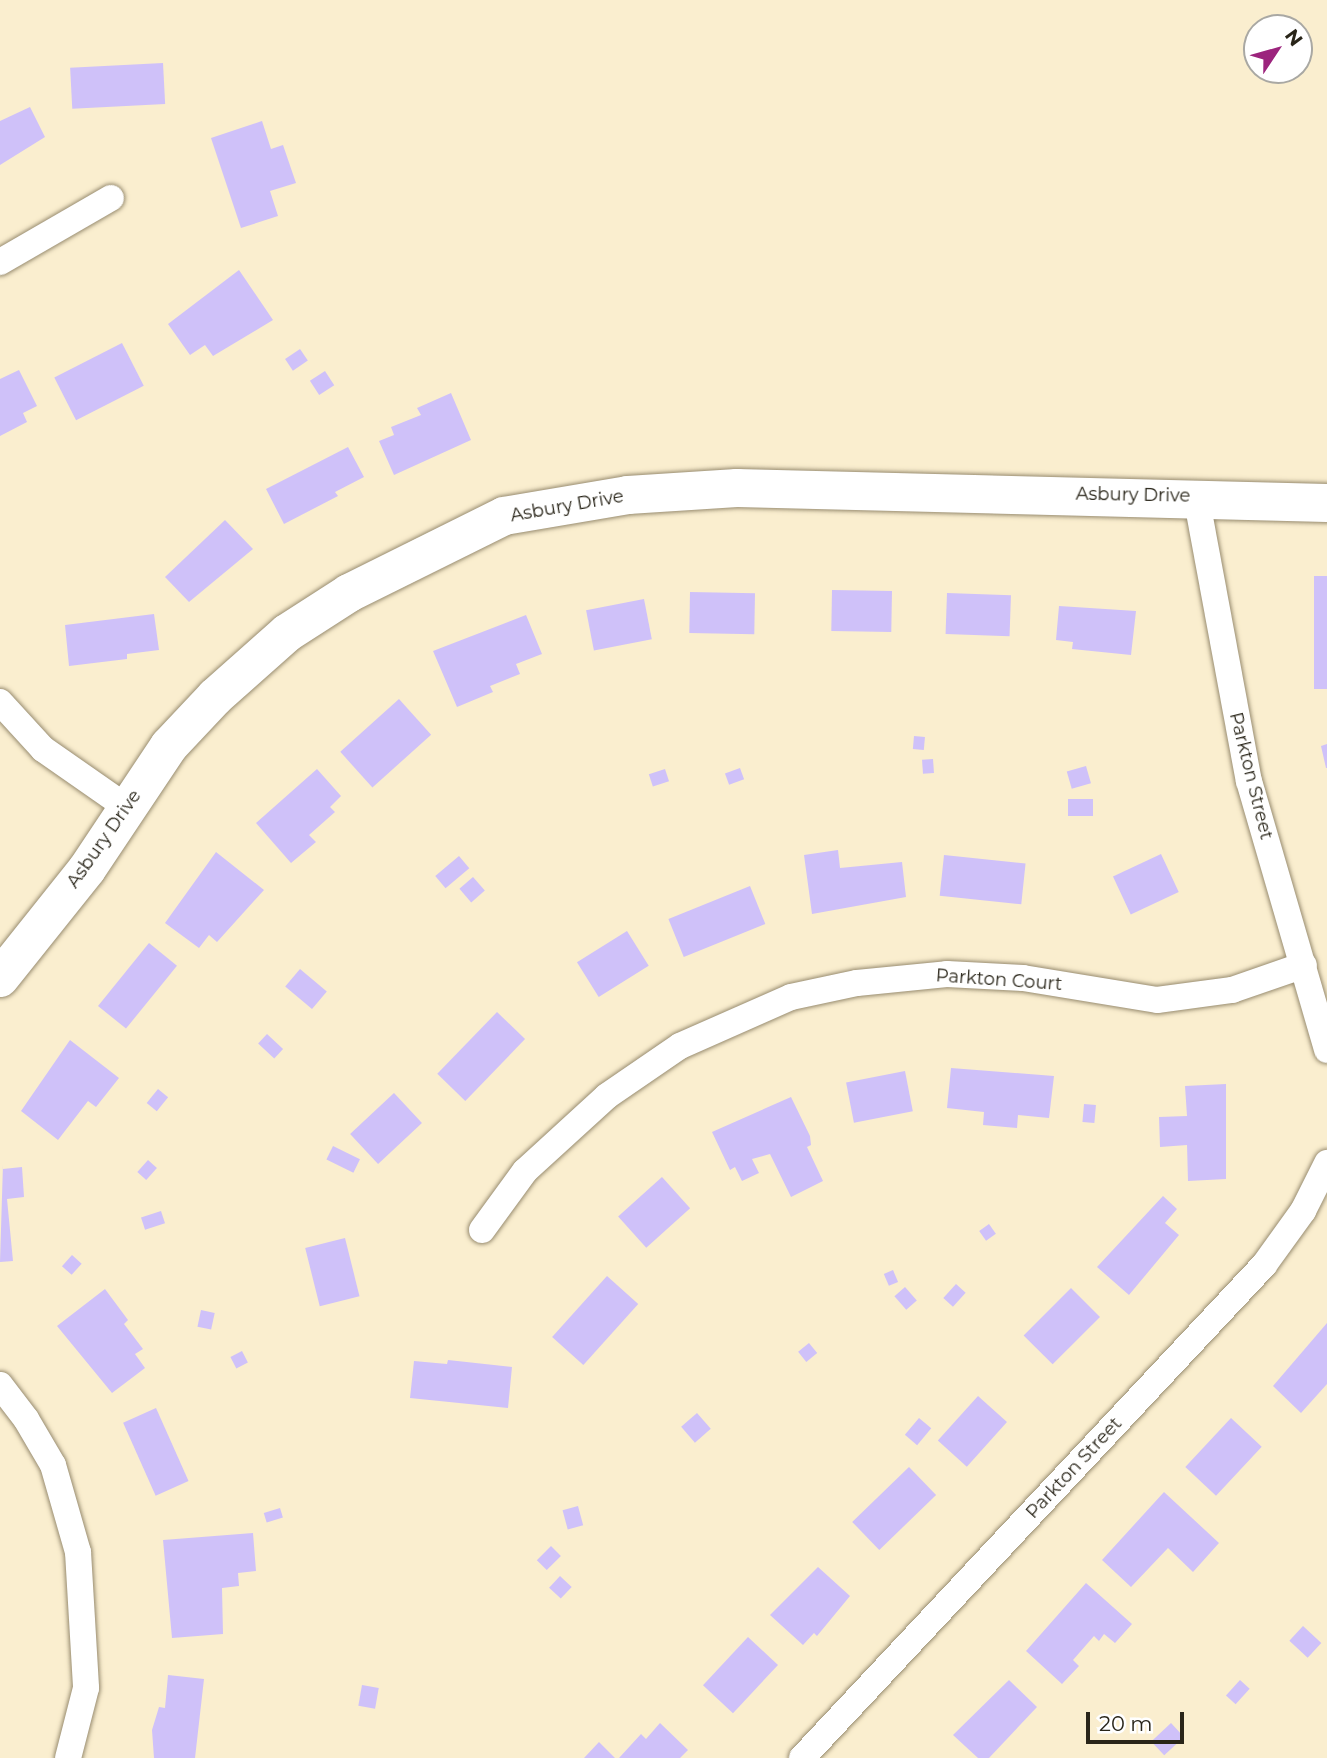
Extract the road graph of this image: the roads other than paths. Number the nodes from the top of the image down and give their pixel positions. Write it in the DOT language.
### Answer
graph roads {
  1 [pos="111,198"];
  2 [pos="0,262"];
  3 [pos="1196,496"];
  4 [pos="1327,503"];
  5 [pos="0,702"];
  6 [pos="126,807"];
  7 [pos="1304,965"];
  8 [pos="0,978"];
  9 [pos="1327,1050"];
  10 [pos="1327,1163"];
  11 [pos="482,1230"];
  12 [pos="0,1385"];
  13 [pos="68,1758"];
  14 [pos="802,1758"];
  1 -- 2 [label="street"];
  3 -- 4 [label="street, Asbury Drive"];
  3 -- 6 [label="street, Asbury Drive"];
  3 -- 7 [label="street, Parkton Street"];
  5 -- 6 [label="street"];
  6 -- 8 [label="street, Asbury Drive"];
  7 -- 9 [label="street, Parkton Street"];
  7 -- 11 [label="street, Parkton Court"];
  10 -- 14 [label="street, Parkton Street"];
  12 -- 13 [label="street"];
}
